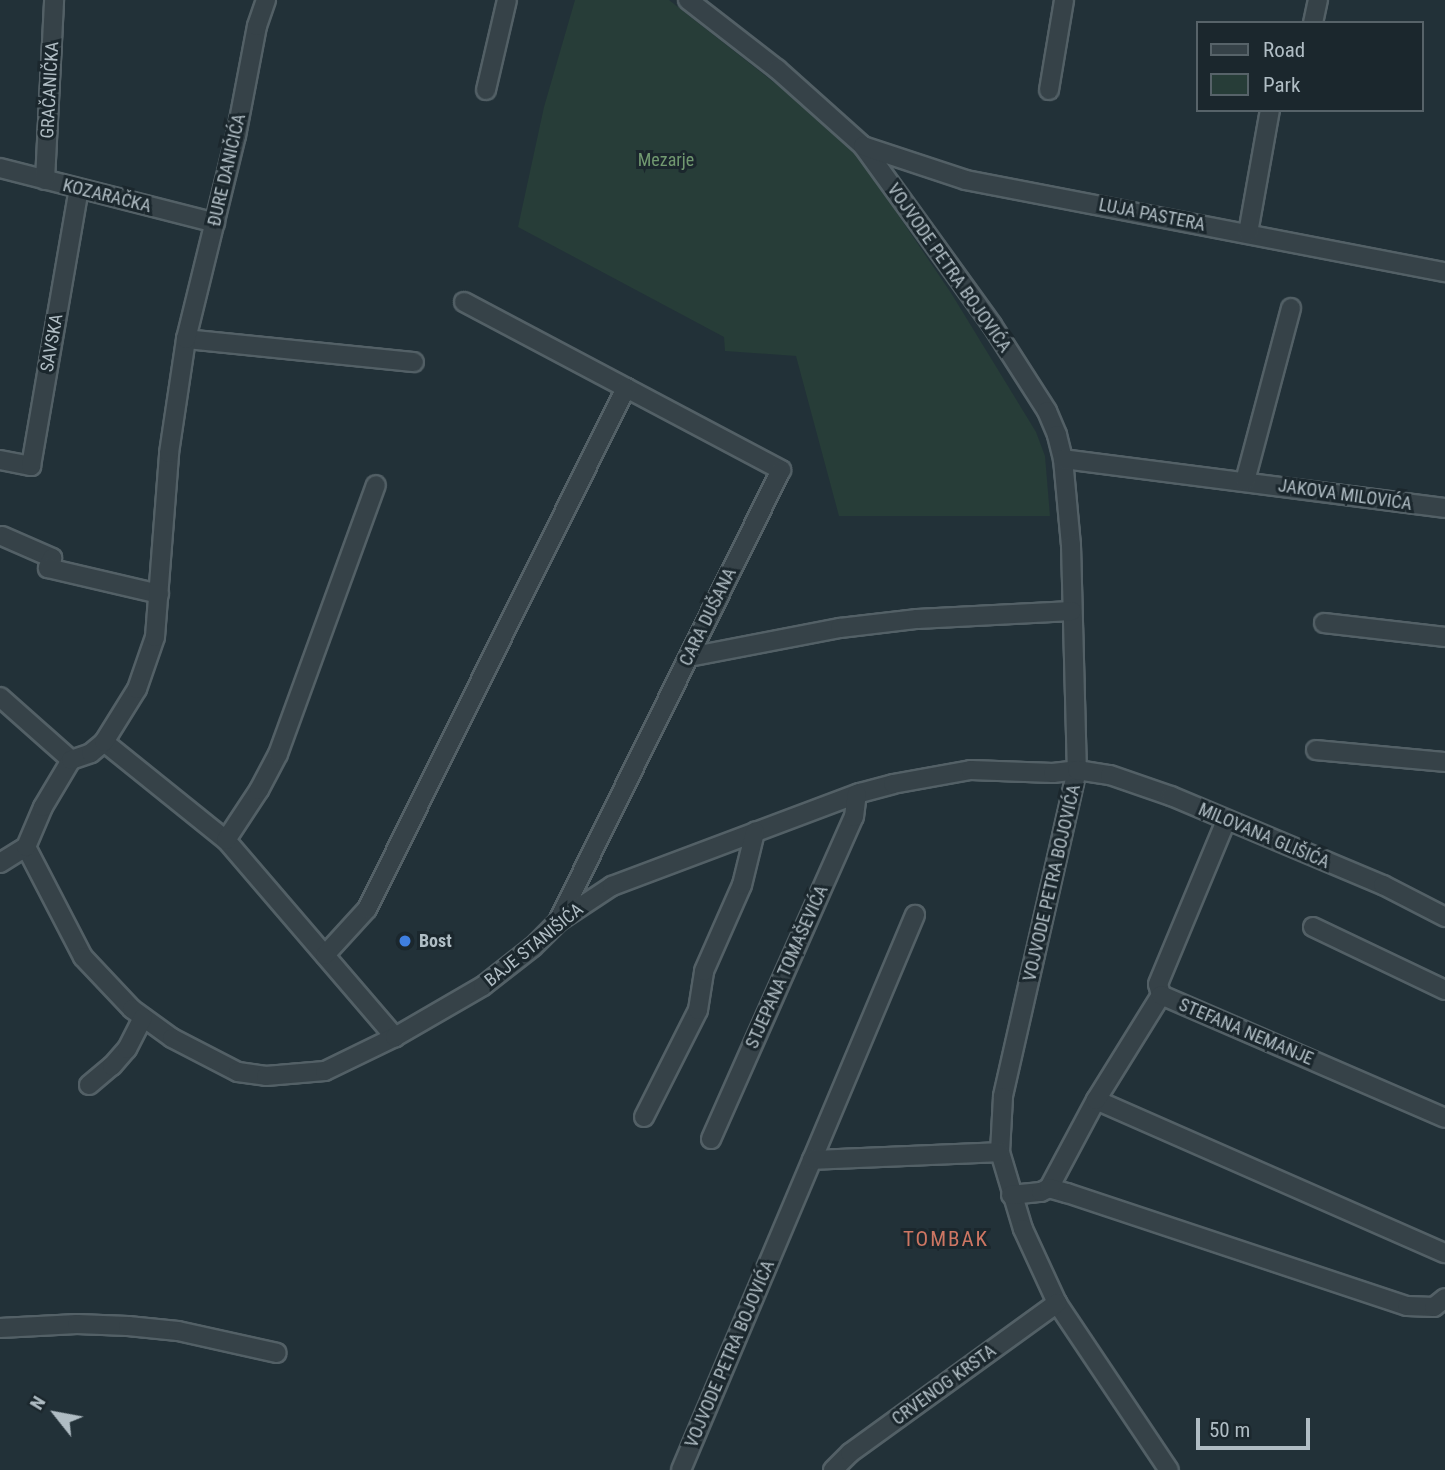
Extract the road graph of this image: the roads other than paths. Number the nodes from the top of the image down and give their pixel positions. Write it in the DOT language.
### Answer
graph roads {
  1 [pos="54,0"];
  2 [pos="266,0"];
  3 [pos="507,0"];
  4 [pos="689,0"];
  5 [pos="1064,0"];
  6 [pos="1318,0"];
  7 [pos="1313,21"];
  8 [pos="486,90"];
  9 [pos="1049,90"];
  10 [pos="1270,112"];
  11 [pos="863,146"];
  12 [pos="0,168"];
  13 [pos="45,180"];
  14 [pos="79,189"];
  15 [pos="215,223"];
  16 [pos="1248,233"];
  17 [pos="1445,272"];
  18 [pos="464,302"];
  19 [pos="1291,308"];
  20 [pos="186,339"];
  21 [pos="414,362"];
  22 [pos="626,388"];
  23 [pos="1063,458"];
  24 [pos="0,460"];
  25 [pos="1245,481"];
  26 [pos="376,485"];
  27 [pos="1445,508"];
  28 [pos="2,536"];
  29 [pos="159,594"];
  30 [pos="1072,611"];
  31 [pos="1324,623"];
  32 [pos="1445,637"];
  33 [pos="689,657"];
  34 [pos="0,697"];
  35 [pos="104,742"];
  36 [pos="1316,750"];
  37 [pos="72,760"];
  38 [pos="1445,762"];
  39 [pos="1077,769"];
  40 [pos="857,794"];
  41 [pos="1226,821"];
  42 [pos="755,832"];
  43 [pos="226,840"];
  44 [pos="26,847"];
  45 [pos="0,863"];
  46 [pos="915,915"];
  47 [pos="1445,918"];
  48 [pos="559,921"];
  49 [pos="1313,926"];
  50 [pos="325,955"];
  51 [pos="1445,990"];
  52 [pos="1161,995"];
  53 [pos="143,1018"];
  54 [pos="395,1037"];
  55 [pos="89,1085"];
  56 [pos="1097,1100"];
  57 [pos="644,1117"];
  58 [pos="1445,1118"];
  59 [pos="711,1139"];
  60 [pos="1000,1152"];
  61 [pos="812,1160"];
  62 [pos="1049,1188"];
  63 [pos="1011,1195"];
  64 [pos="1445,1253"];
  65 [pos="1445,1298"];
  66 [pos="1057,1303"];
  67 [pos="0,1328"];
  68 [pos="277,1353"];
  69 [pos="681,1470"];
  70 [pos="833,1470"];
  71 [pos="1169,1470"];
  1 -- 13 [label="street, GRAČANIČKA"];
  2 -- 15 [label="street, ĐURE DANIČIĆA"];
  3 -- 8 [label="street"];
  4 -- 11 [label="street, VOJVODE PETRA BOJOVIĆA"];
  5 -- 9 [label="street"];
  6 -- 7 [label="street"];
  10 -- 16 [label="street"];
  11 -- 16 [label="street, LUJA PASTERA"];
  11 -- 23 [label="street, VOJVODE PETRA BOJOVIĆA"];
  12 -- 13 [label="street, KOZARAČKA"];
  13 -- 14 [label="street, KOZARAČKA"];
  14 -- 15 [label="street, KOZARAČKA"];
  14 -- 24 [label="street, SAVSKA"];
  15 -- 20 [label="street, ĐURE DANIČIĆA"];
  16 -- 17 [label="street, LUJA PASTERA"];
  18 -- 22 [label="street, CARA DUŠANA"];
  19 -- 25 [label="street"];
  20 -- 21 [label="street"];
  20 -- 29 [label="street, ĐURE DANIČIĆA"];
  22 -- 33 [label="street, CARA DUŠANA"];
  22 -- 50 [label="street"];
  23 -- 25 [label="street, JAKOVA MILOVIĆA"];
  23 -- 30 [label="street, VOJVODE PETRA BOJOVIĆA"];
  25 -- 27 [label="street, JAKOVA MILOVIĆA"];
  26 -- 43 [label="street"];
  28 -- 29 [label="street"];
  29 -- 35 [label="street, ĐURE DANIČIĆA"];
  30 -- 33 [label="street"];
  30 -- 39 [label="street, VOJVODE PETRA BOJOVIĆA"];
  31 -- 32 [label="street"];
  33 -- 48 [label="street, CARA DUŠANA"];
  34 -- 37 [label="street"];
  35 -- 37 [label="street, ĐURE DANIČIĆA"];
  35 -- 43 [label="street"];
  36 -- 38 [label="street"];
  37 -- 44 [label="street, ĐURE DANIČIĆA"];
  39 -- 40 [label="street, BAJE STANIŠIĆA"];
  39 -- 41 [label="street, MILOVANA GLIŠIĆA"];
  39 -- 60 [label="street, VOJVODE PETRA BOJOVIĆA"];
  40 -- 42 [label="street, BAJE STANIŠIĆA"];
  40 -- 59 [label="street, STJEPANA TOMAŠEVIĆA"];
  41 -- 47 [label="street, MILOVANA GLIŠIĆA"];
  41 -- 52 [label="street"];
  42 -- 48 [label="street, BAJE STANIŠIĆA"];
  42 -- 57 [label="street"];
  43 -- 50 [label="street"];
  44 -- 45 [label="street"];
  44 -- 53 [label="street, BAJE STANIŠIĆA"];
  46 -- 61 [label="street, VOJVODE PETRA BOJOVIĆA"];
  48 -- 54 [label="street, BAJE STANIŠIĆA"];
  49 -- 51 [label="street"];
  50 -- 54 [label="street"];
  52 -- 56 [label="street, STEFANA NEMANJE"];
  52 -- 58 [label="street, STEFANA NEMANJE"];
  53 -- 54 [label="street, BAJE STANIŠIĆA"];
  53 -- 55 [label="street"];
  56 -- 62 [label="street, STEFANA NEMANJE"];
  56 -- 64 [label="street"];
  60 -- 61 [label="street"];
  60 -- 63 [label="street, VOJVODE PETRA BOJOVIĆA"];
  61 -- 69 [label="street, VOJVODE PETRA BOJOVIĆA"];
  62 -- 63 [label="street"];
  62 -- 65 [label="street"];
  63 -- 66 [label="street, VOJVODE PETRA BOJOVIĆA"];
  66 -- 70 [label="street, CRVENOG KRSTA"];
  66 -- 71 [label="street, VOJVODE PETRA BOJOVIĆA"];
  67 -- 68 [label="street"];
}
